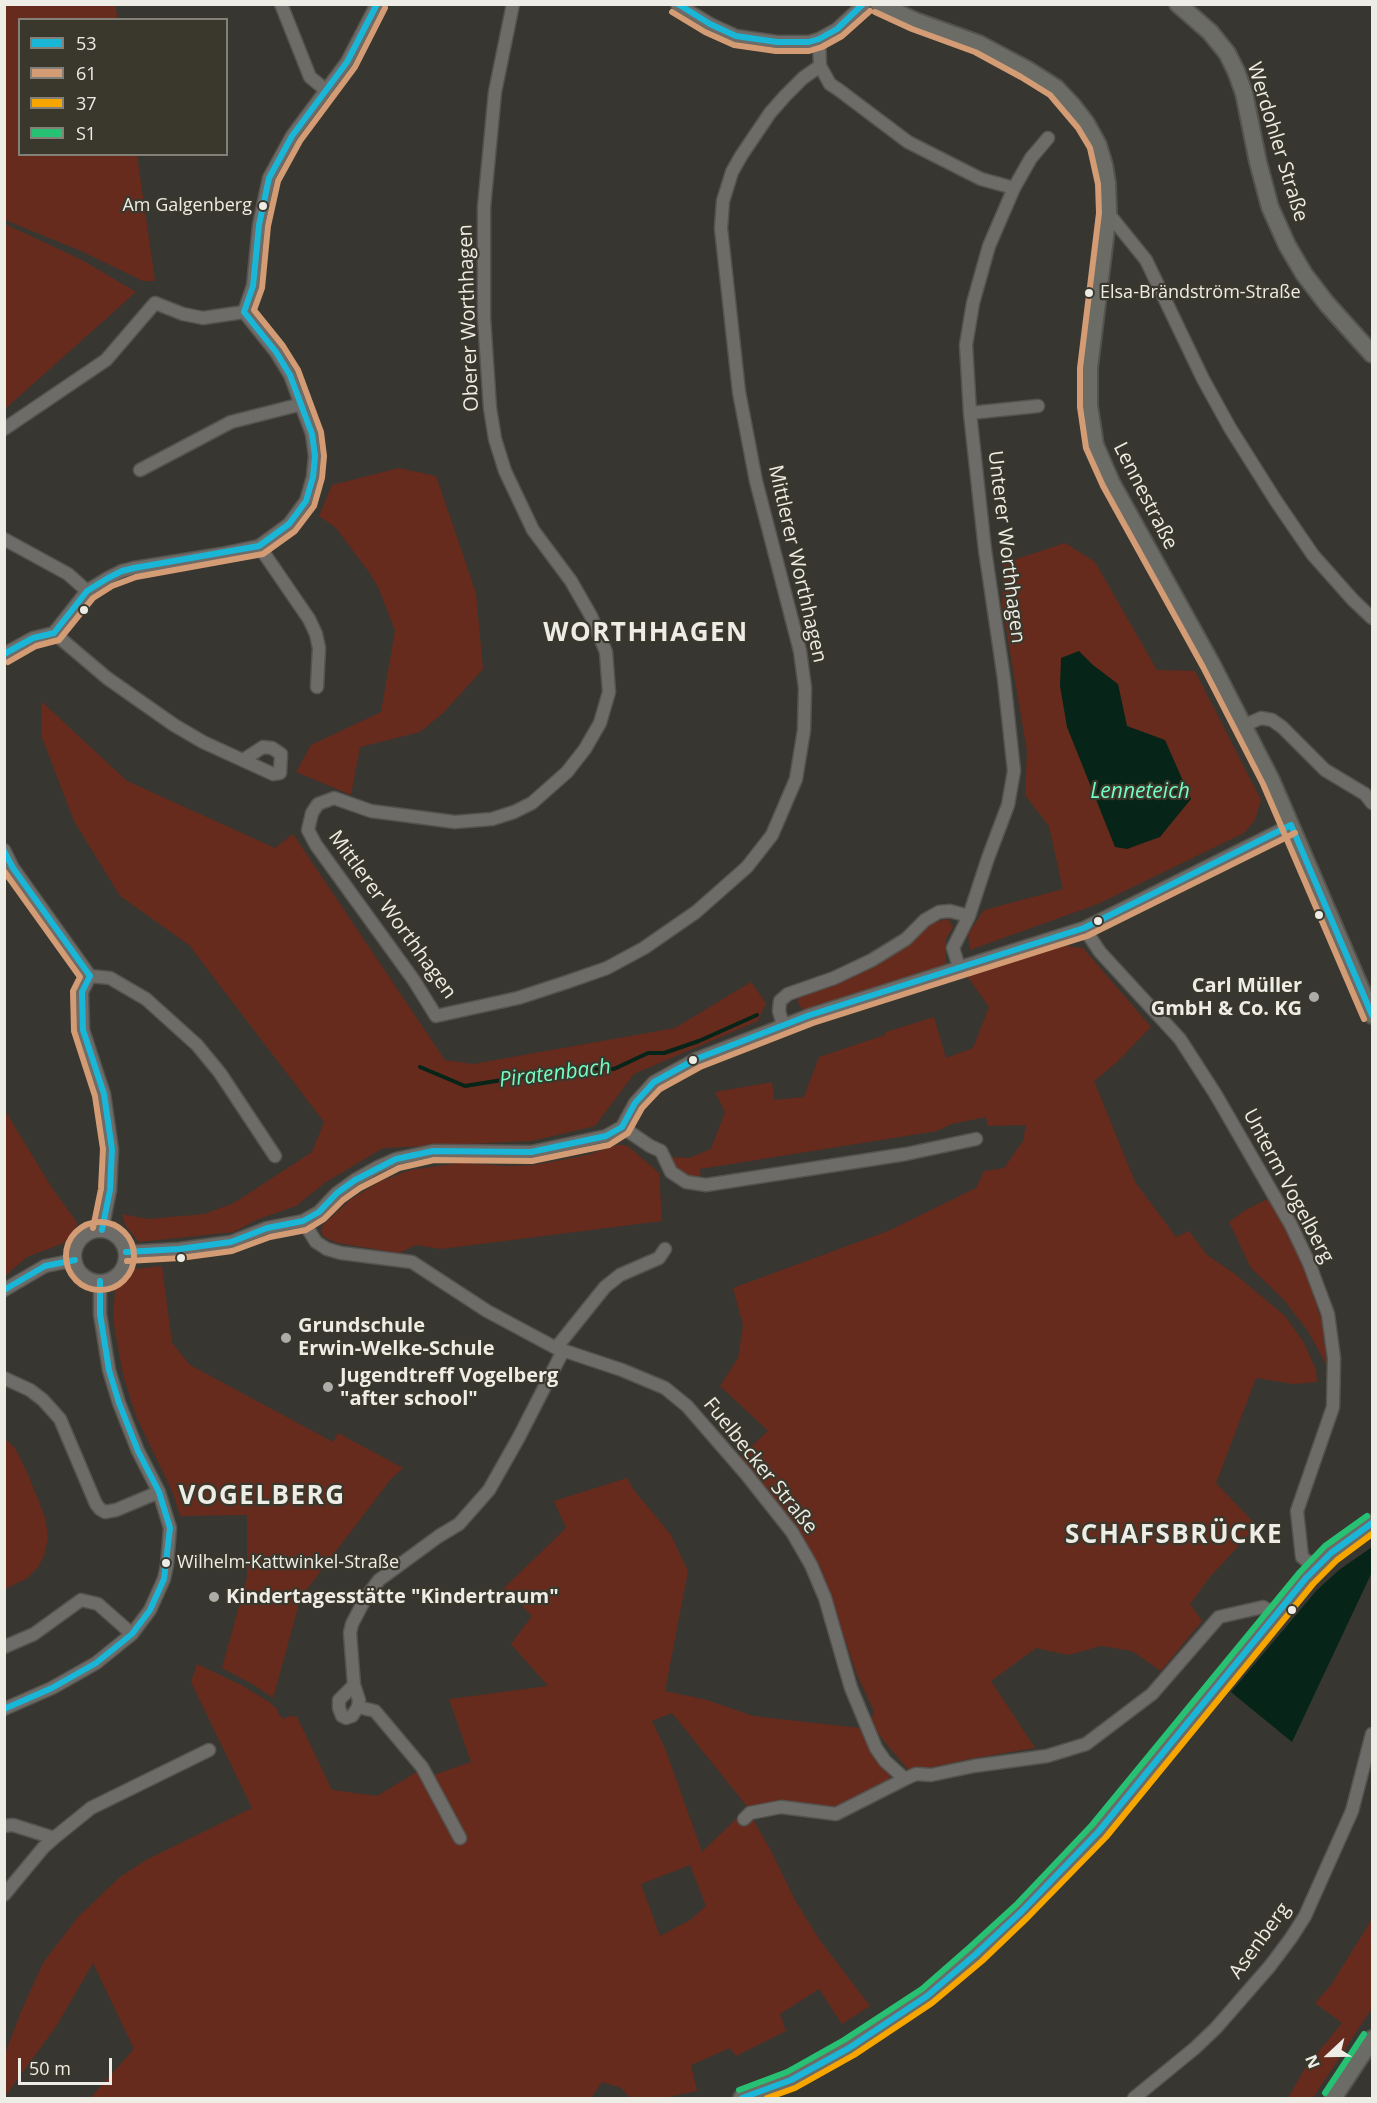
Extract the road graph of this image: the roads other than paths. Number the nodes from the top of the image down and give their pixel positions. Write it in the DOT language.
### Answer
graph roads {
  1 [pos="281,4"];
  2 [pos="377,4"];
  3 [pos="513,4"];
  4 [pos="677,4"];
  5 [pos="864,4"];
  6 [pos="879,4"];
  7 [pos="1179,4"];
  8 [pos="819,39"];
  9 [pos="820,66"];
  10 [pos="327,91"];
  11 [pos="1048,138"];
  12 [pos="1014,188"];
  13 [pos="1108,213"];
  14 [pos="244,312"];
  15 [pos="1372,354"];
  16 [pos="302,404"];
  17 [pos="1038,406"];
  18 [pos="970,413"];
  19 [pos="4,429"];
  20 [pos="140,470"];
  21 [pos="4,539"];
  22 [pos="259,546"];
  23 [pos="87,591"];
  24 [pos="1372,618"];
  25 [pos="54,633"];
  26 [pos="4,654"];
  27 [pos="317,687"];
  28 [pos="1243,726"];
  29 [pos="243,760"];
  30 [pos="1370,796"];
  31 [pos="334,798"];
  32 [pos="1291,825"];
  33 [pos="4,850"];
  34 [pos="969,916"];
  35 [pos="1084,928"];
  36 [pos="959,968"];
  37 [pos="90,976"];
  38 [pos="1372,1016"];
  39 [pos="783,1025"];
  40 [pos="621,1127"];
  41 [pos="976,1138"];
  42 [pos="275,1156"];
  43 [pos="303,1221"];
  44 [pos="102,1230"];
  45 [pos="665,1249"];
  46 [pos="126,1252"];
  47 [pos="75,1260"];
  48 [pos="100,1281"];
  49 [pos="4,1290"];
  50 [pos="560,1349"];
  51 [pos="4,1378"];
  52 [pos="159,1492"];
  53 [pos="1372,1523"];
  54 [pos="1316,1568"];
  55 [pos="1275,1614"];
  56 [pos="132,1634"];
  57 [pos="4,1647"];
  58 [pos="354,1685"];
  59 [pos="358,1707"];
  60 [pos="4,1709"];
  61 [pos="1372,1734"];
  62 [pos="209,1750"];
  63 [pos="905,1779"];
  64 [pos="744,1819"];
  65 [pos="4,1826"];
  66 [pos="54,1838"];
  67 [pos="460,1838"];
  68 [pos="4,1895"];
  69 [pos="1372,2039"];
  70 [pos="742,2098"];
  71 [pos="1134,2098"];
  72 [pos="1333,2098"];
  1 -- 10 [label="street"];
  2 -- 10 [label="street"];
  3 -- 31 [label="street, Oberer Worthhagen"];
  4 -- 8 [label="street"];
  5 -- 8 [label="street"];
  6 -- 13 [label="main road, Lennestraße"];
  7 -- 15 [label="main road, Werdohler Straße"];
  8 -- 9 [label="street"];
  9 -- 12 [label="street"];
  9 -- 31 [label="street, Mittlerer Worthhagen"];
  10 -- 14 [label="street"];
  11 -- 12 [label="street, Unterer Worthhagen"];
  12 -- 18 [label="street, Unterer Worthhagen"];
  13 -- 24 [label="street"];
  13 -- 28 [label="main road, Lennestraße"];
  14 -- 16 [label="street"];
  14 -- 19 [label="street"];
  16 -- 20 [label="street"];
  16 -- 22 [label="street"];
  17 -- 18 [label="street"];
  18 -- 34 [label="street, Unterer Worthhagen"];
  21 -- 23 [label="street"];
  22 -- 23 [label="street"];
  22 -- 27 [label="street"];
  23 -- 25 [label="street"];
  25 -- 26 [label="street"];
  25 -- 29 [label="street"];
  28 -- 30 [label="street"];
  28 -- 32 [label="main road, Lennestraße"];
  32 -- 35 [label="street"];
  32 -- 38 [label="main road, Lennestraße"];
  33 -- 37 [label="street"];
  34 -- 36 [label="street, Unterer Worthhagen"];
  34 -- 39 [label="street"];
  35 -- 36 [label="street"];
  35 -- 54 [label="street, Unterm Vogelberg"];
  36 -- 39 [label="street"];
  37 -- 42 [label="street"];
  37 -- 44 [label="street"];
  39 -- 40 [label="street"];
  40 -- 41 [label="street"];
  40 -- 43 [label="street"];
  43 -- 46 [label="street"];
  43 -- 50 [label="street, Fuelbecker Straße"];
  44 -- 46 [label="street"];
  44 -- 47 [label="street"];
  45 -- 50 [label="street"];
  46 -- 48 [label="street"];
  47 -- 48 [label="street"];
  47 -- 49 [label="street"];
  48 -- 52 [label="street"];
  50 -- 58 [label="street"];
  50 -- 63 [label="street, Fuelbecker Straße"];
  51 -- 52 [label="street"];
  52 -- 56 [label="street"];
  53 -- 54 [label="main road"];
  54 -- 55 [label="main road"];
  55 -- 63 [label="street"];
  55 -- 70 [label="main road"];
  56 -- 57 [label="street"];
  56 -- 60 [label="street"];
  58 -- 59 [label="street"];
  58 -- 59 [label="street"];
  59 -- 67 [label="street"];
  61 -- 71 [label="street, Asenberg"];
  62 -- 66 [label="street"];
  63 -- 64 [label="street"];
  65 -- 66 [label="street"];
  66 -- 68 [label="street"];
  69 -- 72 [label="main road"];
}
